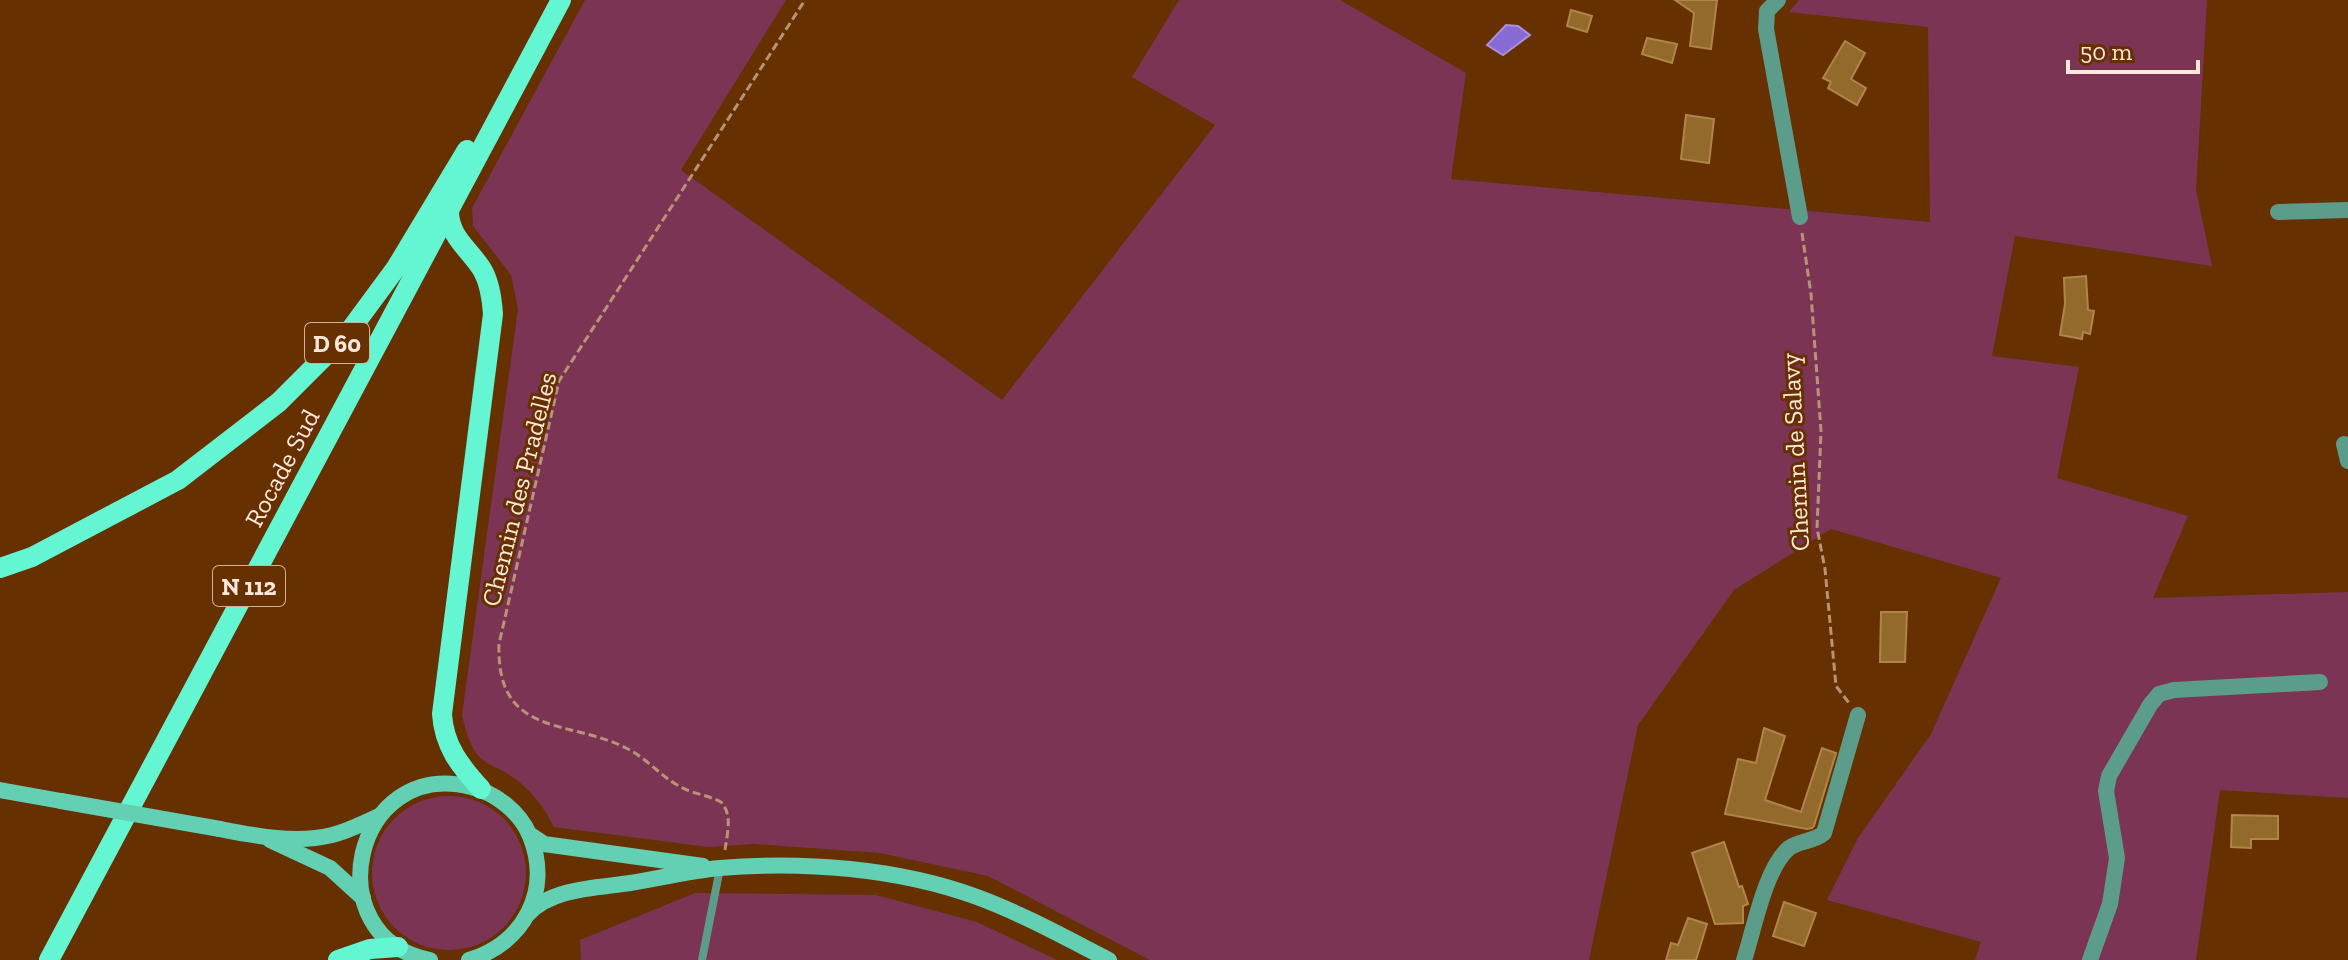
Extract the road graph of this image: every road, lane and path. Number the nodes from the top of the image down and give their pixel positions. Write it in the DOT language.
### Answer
graph roads {
  1 [pos="560,0"];
  2 [pos="805,0"];
  3 [pos="1778,0"];
  4 [pos="2348,210"];
  5 [pos="449,211"];
  6 [pos="2278,212"];
  7 [pos="1800,217"];
  8 [pos="2344,444"];
  9 [pos="2348,461"];
  10 [pos="0,568"];
  11 [pos="2320,682"];
  12 [pos="1858,715"];
  13 [pos="481,789"];
  14 [pos="0,790"];
  15 [pos="0,800"];
  16 [pos="61,801"];
  17 [pos="379,816"];
  18 [pos="529,834"];
  19 [pos="261,837"];
  20 [pos="720,868"];
  21 [pos="363,898"];
  22 [pos="528,914"];
  23 [pos="398,947"];
  24 [pos="49,960"];
  25 [pos="338,960"];
  26 [pos="430,960"];
  27 [pos="469,960"];
  28 [pos="702,960"];
  29 [pos="1109,960"];
  30 [pos="1744,960"];
  31 [pos="2090,960"];
  1 -- 5 [label="main road, Rocade Sud / N 112"];
  1 -- 10 [label="main road, D 60"];
  2 -- 20 [label="path, Chemin des Pradelles"];
  3 -- 7 [label="street"];
  4 -- 6 [label="street"];
  5 -- 13 [label="main road"];
  5 -- 24 [label="main road, Rocade Sud / N 112"];
  7 -- 12 [label="path, Chemin de Salavy"];
  8 -- 9 [label="street"];
  11 -- 31 [label="street"];
  12 -- 30 [label="street"];
  13 -- 17 [label="street"];
  13 -- 18 [label="street"];
  14 -- 16 [label="street"];
  15 -- 16 [label="street"];
  16 -- 19 [label="street, bridge"];
  17 -- 19 [label="street"];
  17 -- 21 [label="street"];
  18 -- 20 [label="street"];
  18 -- 22 [label="street"];
  19 -- 21 [label="street"];
  20 -- 22 [label="street"];
  20 -- 28 [label="lane"];
  20 -- 29 [label="street"];
  21 -- 23 [label="street"];
  22 -- 27 [label="street"];
  23 -- 25 [label="main road"];
  23 -- 26 [label="street"];
}
